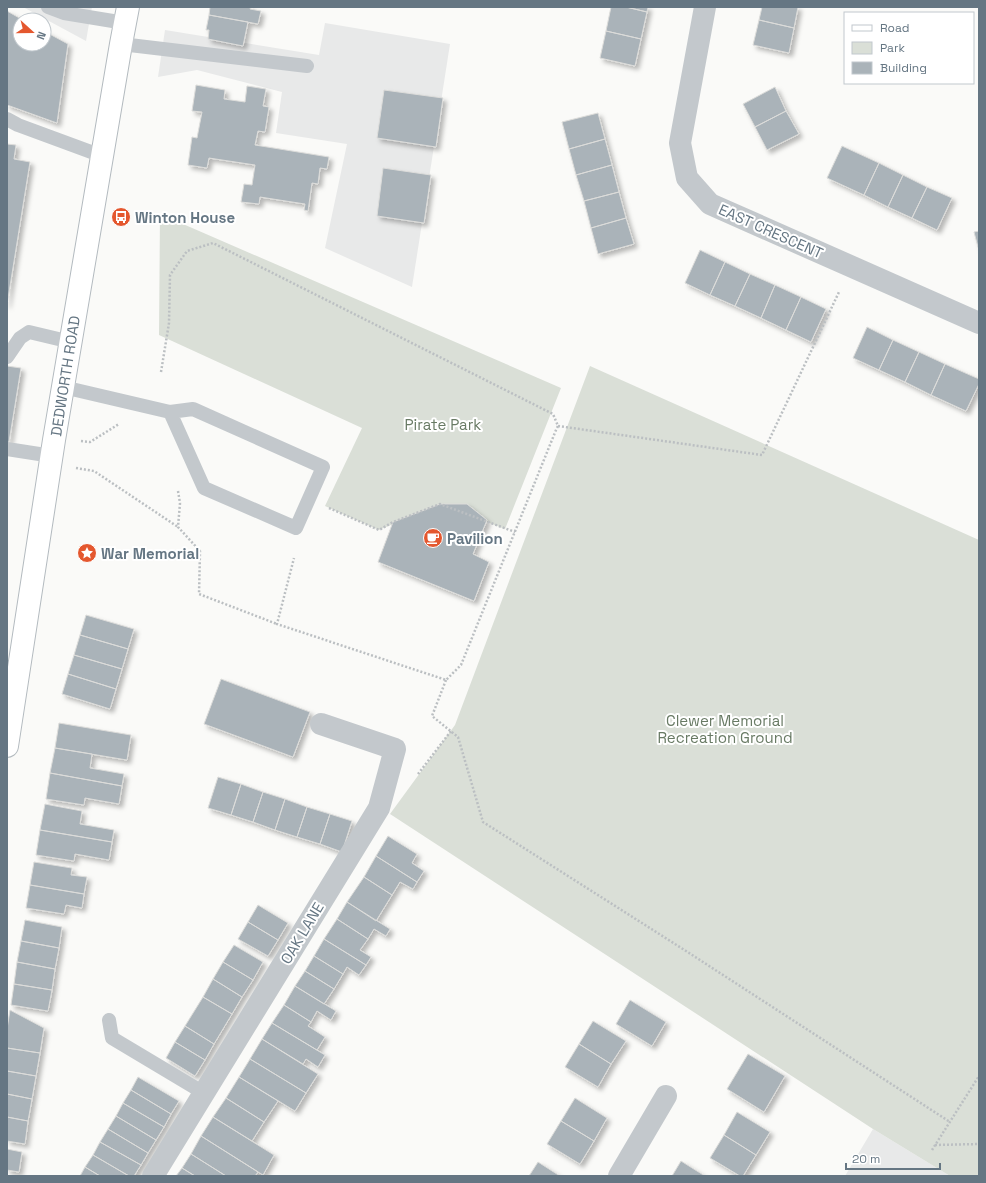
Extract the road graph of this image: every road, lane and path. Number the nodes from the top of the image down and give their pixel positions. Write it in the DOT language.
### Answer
graph roads {
  1 [pos="48,7"];
  2 [pos="705,7"];
  3 [pos="125,25"];
  4 [pos="307,66"];
  5 [pos="7,119"];
  6 [pos="102,156"];
  7 [pos="851,266"];
  8 [pos="979,323"];
  9 [pos="71,342"];
  10 [pos="7,357"];
  11 [pos="161,372"];
  12 [pos="63,387"];
  13 [pos="170,412"];
  14 [pos="124,422"];
  15 [pos="558,426"];
  16 [pos="7,449"];
  17 [pos="52,453"];
  18 [pos="177,488"];
  19 [pos="325,506"];
  20 [pos="178,527"];
  21 [pos="515,532"];
  22 [pos="294,558"];
  23 [pos="277,624"];
  24 [pos="446,680"];
  25 [pos="321,724"];
  26 [pos="7,746"];
  27 [pos="109,1020"];
  28 [pos="979,1076"];
  29 [pos="204,1093"];
  30 [pos="666,1096"];
  31 [pos="950,1122"];
  32 [pos="935,1144"];
  33 [pos="979,1144"];
  34 [pos="932,1150"];
  35 [pos="153,1176"];
  36 [pos="619,1176"];
  1 -- 3 [label="lane"];
  2 -- 7 [label="street, EAST CRESCENT"];
  3 -- 4 [label="lane"];
  3 -- 6 [label="main road, DEDWORTH ROAD"];
  5 -- 6 [label="lane"];
  6 -- 9 [label="main road, DEDWORTH ROAD"];
  7 -- 8 [label="street, EAST CRESCENT"];
  7 -- 15 [label="path"];
  9 -- 10 [label="lane"];
  9 -- 12 [label="main road, DEDWORTH ROAD"];
  11 -- 15 [label="path"];
  12 -- 13 [label="lane"];
  12 -- 17 [label="main road, DEDWORTH ROAD"];
  13 -- 13 [label="lane"];
  14 -- 17 [label="path"];
  15 -- 21 [label="path"];
  16 -- 17 [label="lane"];
  17 -- 20 [label="path"];
  17 -- 26 [label="main road, DEDWORTH ROAD"];
  18 -- 20 [label="path"];
  19 -- 21 [label="path"];
  20 -- 23 [label="path"];
  21 -- 24 [label="path"];
  22 -- 23 [label="path"];
  23 -- 24 [label="path"];
  24 -- 31 [label="path"];
  25 -- 29 [label="street, OAK LANE"];
  27 -- 29 [label="lane"];
  28 -- 31 [label="path"];
  29 -- 35 [label="street, OAK LANE"];
  30 -- 36 [label="street"];
  31 -- 32 [label="path"];
  32 -- 33 [label="path"];
  32 -- 34 [label="path"];
}
